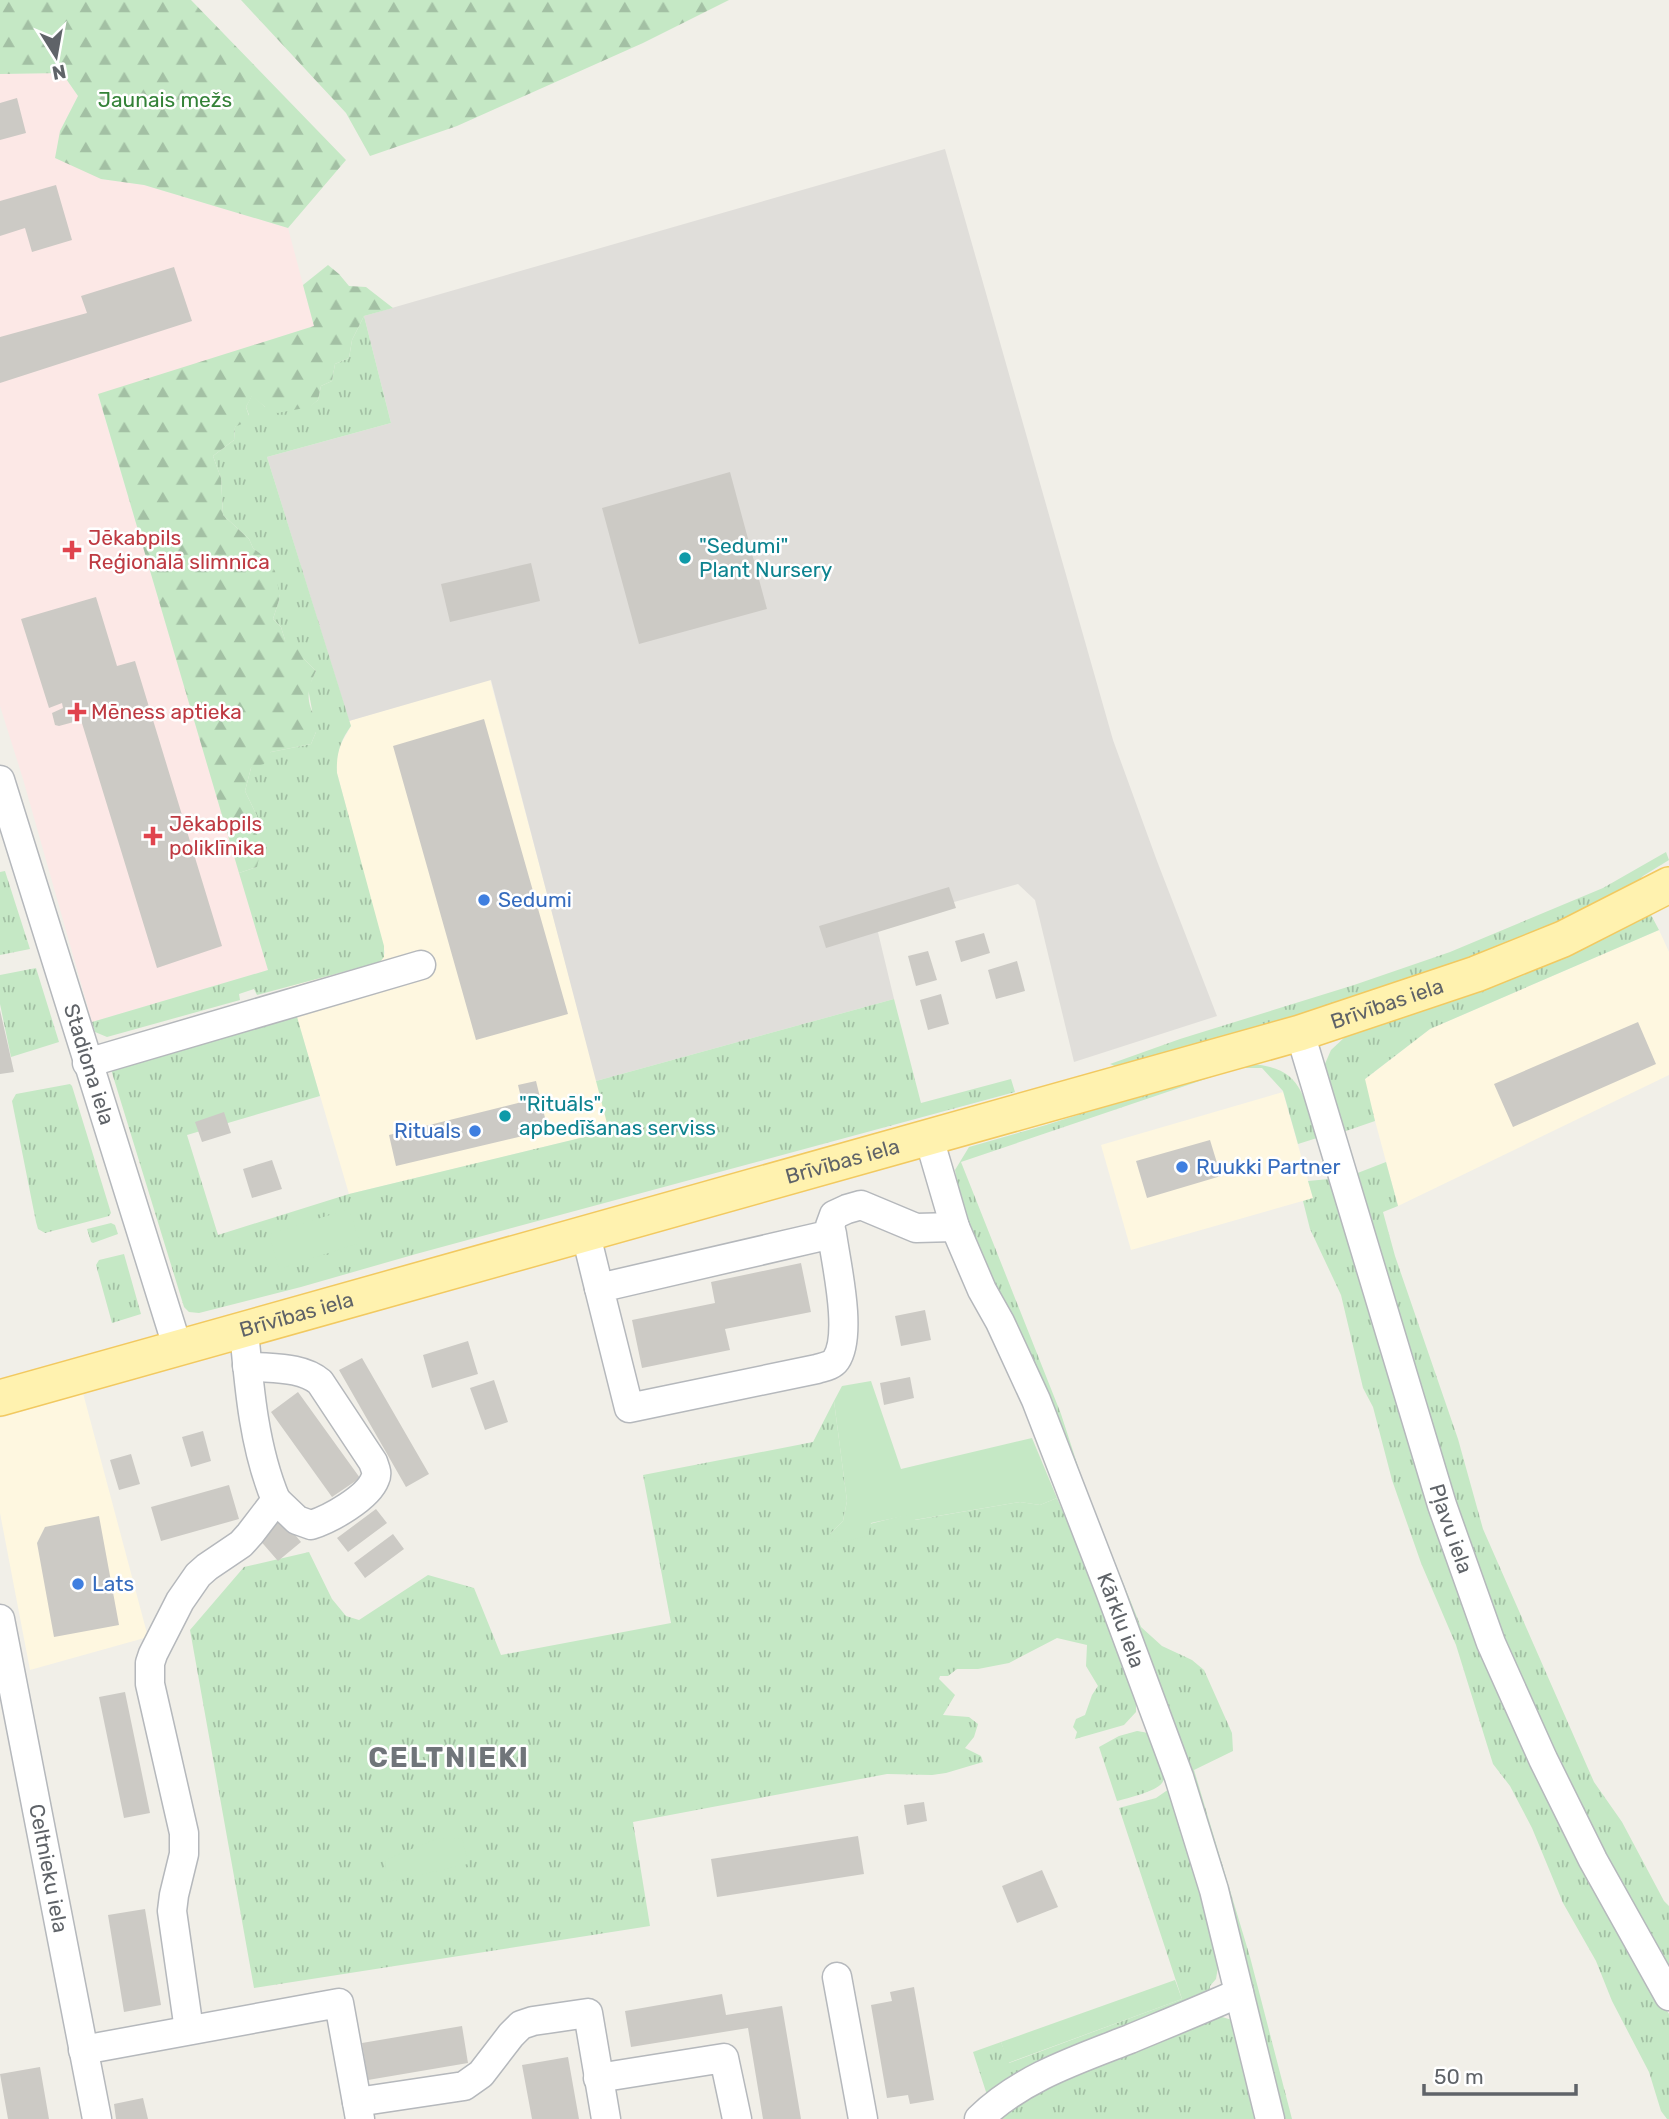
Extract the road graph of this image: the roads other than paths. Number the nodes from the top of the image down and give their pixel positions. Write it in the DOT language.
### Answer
graph roads {
  1 [pos="0,780"];
  2 [pos="1669,885"];
  3 [pos="421,965"];
  4 [pos="1300,1033"];
  5 [pos="87,1063"];
  6 [pos="929,1138"];
  7 [pos="954,1227"];
  8 [pos="832,1234"];
  9 [pos="586,1235"];
  10 [pos="599,1287"];
  11 [pos="244,1331"];
  12 [pos="178,1349"];
  13 [pos="247,1366"];
  14 [pos="0,1398"];
  15 [pos="276,1500"];
  16 [pos="0,1619"];
  17 [pos="837,1977"];
  18 [pos="1239,1993"];
  19 [pos="1669,1996"];
  20 [pos="189,2030"];
  21 [pos="83,2050"];
  22 [pos="598,2078"];
  23 [pos="359,2110"];
  24 [pos="97,2119"];
  25 [pos="606,2119"];
  26 [pos="737,2119"];
  27 [pos="863,2119"];
  28 [pos="979,2119"];
  29 [pos="1270,2119"];
  1 -- 5 [label="street, Stadiona iela"];
  2 -- 4 [label="main road, Brīvības iela"];
  3 -- 5 [label="street"];
  4 -- 6 [label="main road, Brīvības iela"];
  4 -- 19 [label="street, Pļavu iela"];
  5 -- 12 [label="street, Stadiona iela"];
  6 -- 7 [label="street, Kārklu iela"];
  6 -- 9 [label="main road, Brīvības iela"];
  7 -- 8 [label="street"];
  7 -- 18 [label="street, Kārklu iela"];
  8 -- 10 [label="street"];
  8 -- 10 [label="street"];
  9 -- 10 [label="street"];
  9 -- 11 [label="main road, Brīvības iela"];
  11 -- 12 [label="main road, Brīvības iela"];
  11 -- 13 [label="street"];
  12 -- 14 [label="main road, Brīvības iela"];
  13 -- 15 [label="street"];
  13 -- 15 [label="street"];
  15 -- 20 [label="street"];
  16 -- 21 [label="street, Celtnieku iela"];
  17 -- 27 [label="street"];
  18 -- 28 [label="street"];
  18 -- 29 [label="street, Kārklu iela"];
  20 -- 21 [label="street"];
  20 -- 23 [label="street"];
  21 -- 24 [label="street, Celtnieku iela"];
  22 -- 23 [label="street"];
  22 -- 25 [label="street"];
  22 -- 26 [label="street"];
}
